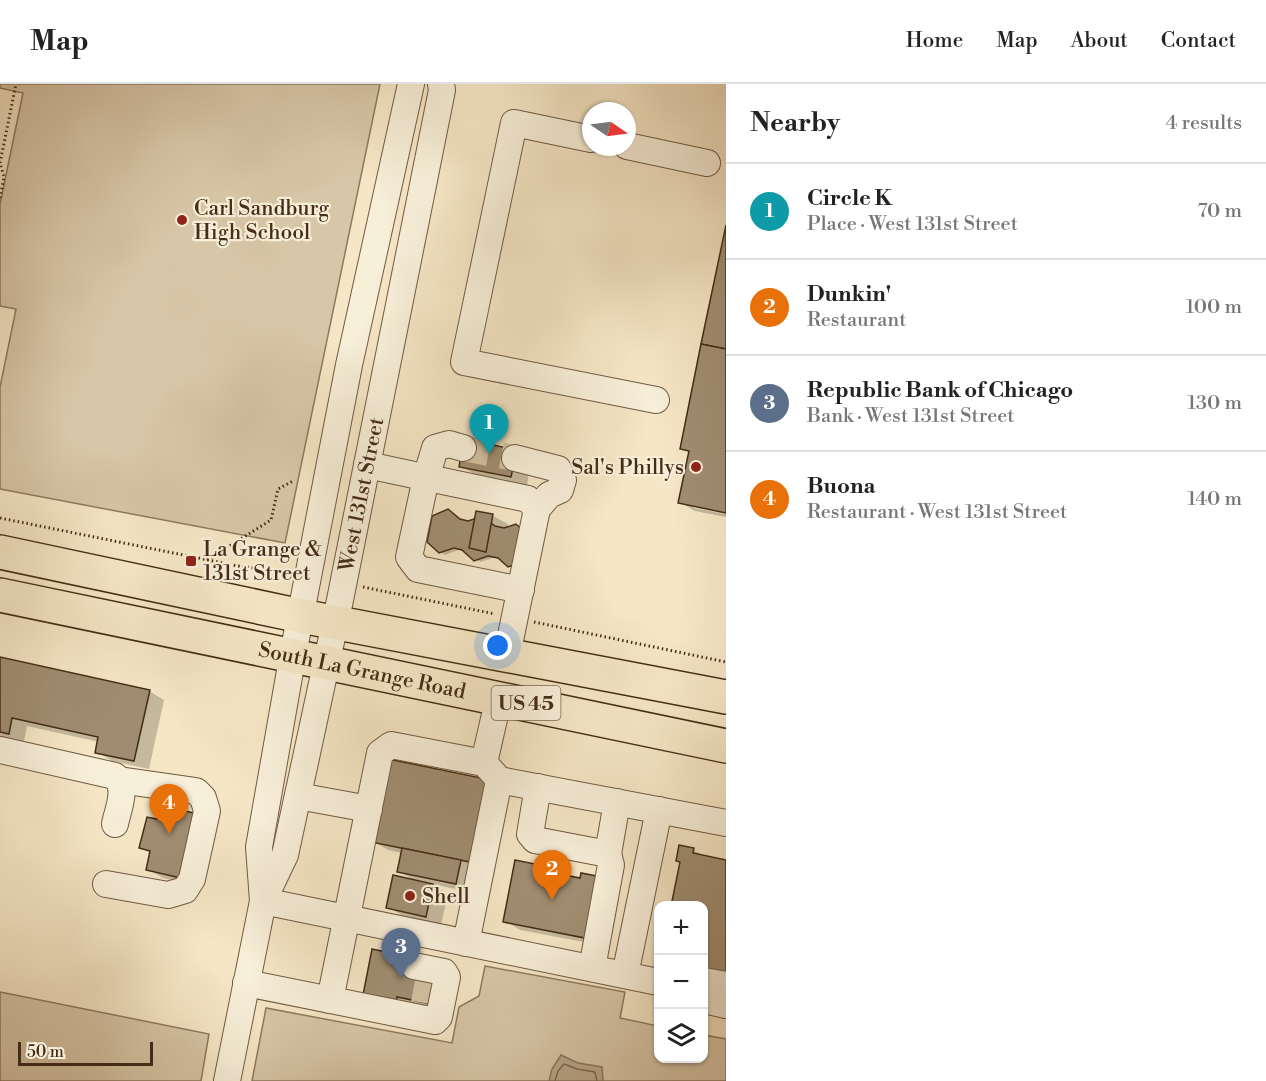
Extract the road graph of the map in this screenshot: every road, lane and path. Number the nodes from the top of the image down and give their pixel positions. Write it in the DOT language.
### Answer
graph roads {
  1 [pos="16,84"];
  2 [pos="411,84"];
  3 [pos="441,84"];
  4 [pos="582,137"];
  5 [pos="636,148"];
  6 [pos="707,163"];
  7 [pos="0,198"];
  8 [pos="656,400"];
  9 [pos="463,448"];
  10 [pos="515,458"];
  11 [pos="367,465"];
  12 [pos="426,478"];
  13 [pos="293,481"];
  14 [pos="537,508"];
  15 [pos="0,518"];
  16 [pos="0,552"];
  17 [pos="207,560"];
  18 [pos="261,567"];
  19 [pos="521,590"];
  20 [pos="380,591"];
  21 [pos="0,595"];
  22 [pos="301,616"];
  23 [pos="515,619"];
  24 [pos="335,622"];
  25 [pos="293,654"];
  26 [pos="507,655"];
  27 [pos="327,662"];
  28 [pos="726,662"];
  29 [pos="499,697"];
  30 [pos="726,697"];
  31 [pos="726,746"];
  32 [pos="0,750"];
  33 [pos="492,771"];
  34 [pos="119,780"];
  35 [pos="538,787"];
  36 [pos="298,796"];
  37 [pos="617,802"];
  38 [pos="369,809"];
  39 [pos="659,810"];
  40 [pos="115,824"];
  41 [pos="726,824"];
  42 [pos="608,854"];
  43 [pos="106,884"];
  44 [pos="263,901"];
  45 [pos="347,918"];
  46 [pos="421,933"];
  47 [pos="466,942"];
  48 [pos="592,968"];
  49 [pos="625,975"];
  50 [pos="654,981"];
  51 [pos="708,982"];
  52 [pos="246,983"];
  53 [pos="726,985"];
  54 [pos="330,1000"];
  55 [pos="708,1001"];
  56 [pos="726,1005"];
  57 [pos="227,1081"];
  1 -- 7 [label="path"];
  2 -- 22 [label="street, West 131st Street"];
  3 -- 11 [label="street, West 131st Street"];
  4 -- 8 [label="street"];
  5 -- 6 [label="street"];
  9 -- 12 [label="street"];
  10 -- 14 [label="street"];
  11 -- 12 [label="street"];
  11 -- 24 [label="street, West 131st Street"];
  12 -- 14 [label="street"];
  12 -- 19 [label="street"];
  13 -- 17 [label="path"];
  14 -- 19 [label="street"];
  15 -- 17 [label="path"];
  16 -- 22 [label="highway, South La Grange Road / US 45"];
  17 -- 18 [label="path"];
  19 -- 23 [label="street"];
  20 -- 23 [label="path"];
  21 -- 25 [label="highway, South La Grange Road / US 45"];
  22 -- 24 [label="highway, South La Grange Road / US 45"];
  22 -- 25 [label="street, West 131st Street"];
  23 -- 26 [label="street"];
  23 -- 28 [label="path"];
  24 -- 26 [label="highway, South La Grange Road / US 45"];
  24 -- 27 [label="street, West 131st Street"];
  25 -- 27 [label="highway, South La Grange Road / US 45"];
  25 -- 44 [label="street, West 131st Street"];
  26 -- 30 [label="highway, South La Grange Road / US 45"];
  27 -- 29 [label="highway, South La Grange Road / US 45"];
  27 -- 36 [label="street, West 131st Street"];
  29 -- 31 [label="highway, South La Grange Road / US 45"];
  29 -- 33 [label="street"];
  32 -- 34 [label="street"];
  33 -- 35 [label="street"];
  33 -- 38 [label="street"];
  33 -- 47 [label="street"];
  34 -- 40 [label="street"];
  34 -- 43 [label="street"];
  35 -- 37 [label="street"];
  35 -- 42 [label="street"];
  36 -- 38 [label="street"];
  36 -- 44 [label="street, West 131st Street"];
  37 -- 39 [label="street"];
  37 -- 42 [label="street"];
  38 -- 45 [label="street"];
  39 -- 41 [label="street"];
  39 -- 49 [label="street"];
  42 -- 48 [label="street"];
  44 -- 45 [label="street"];
  44 -- 52 [label="street, West 131st Street"];
  45 -- 46 [label="street"];
  45 -- 54 [label="street"];
  46 -- 47 [label="street"];
  46 -- 54 [label="street"];
  47 -- 48 [label="street"];
  48 -- 49 [label="street"];
  49 -- 50 [label="street"];
  51 -- 53 [label="street"];
  52 -- 54 [label="street"];
  52 -- 57 [label="street, West 131st Street"];
  55 -- 56 [label="street"];
}
